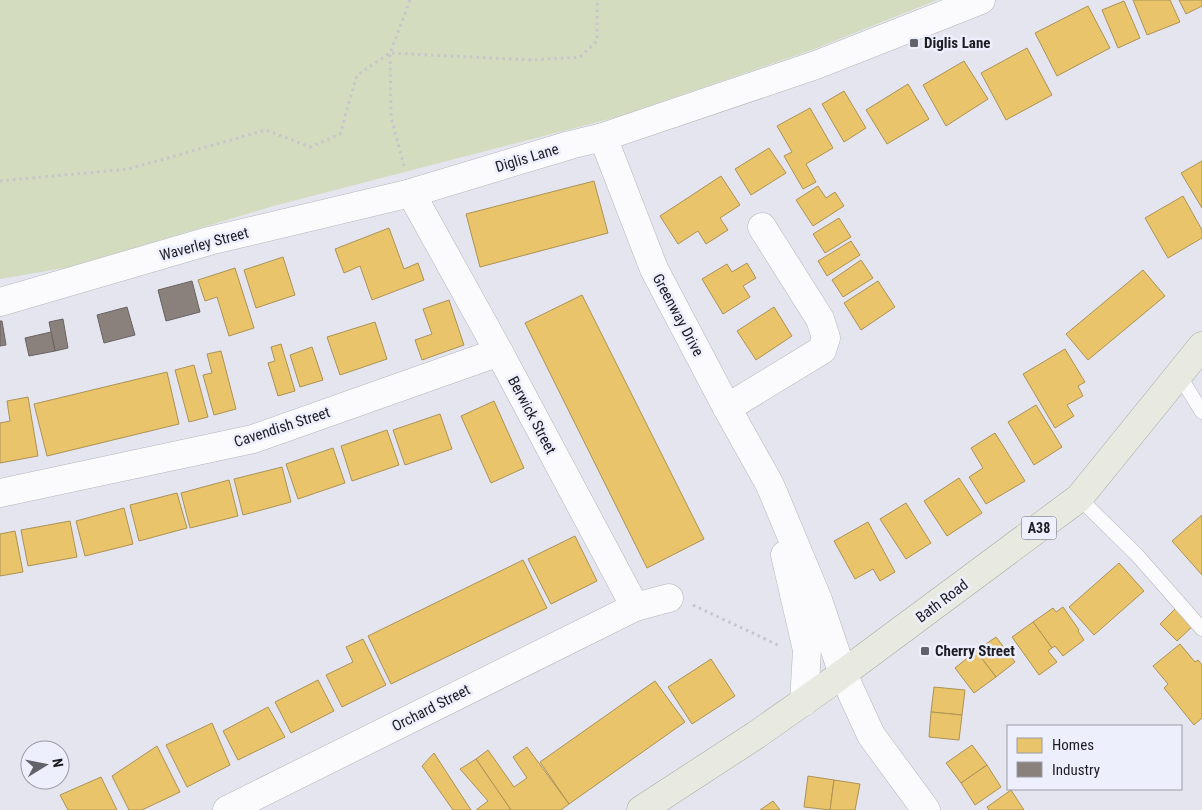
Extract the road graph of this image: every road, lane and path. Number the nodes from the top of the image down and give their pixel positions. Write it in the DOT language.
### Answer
graph roads {
  1 [pos="410,0"];
  2 [pos="597,0"];
  3 [pos="981,0"];
  4 [pos="390,53"];
  5 [pos="603,137"];
  6 [pos="0,181"];
  7 [pos="410,193"];
  8 [pos="762,227"];
  9 [pos="0,302"];
  10 [pos="1202,346"];
  11 [pos="499,352"];
  12 [pos="1179,375"];
  13 [pos="727,408"];
  14 [pos="1202,412"];
  15 [pos="770,486"];
  16 [pos="0,493"];
  17 [pos="1079,498"];
  18 [pos="669,598"];
  19 [pos="635,607"];
  20 [pos="1202,629"];
  21 [pos="806,662"];
  22 [pos="843,674"];
  23 [pos="804,702"];
  24 [pos="227,810"];
  25 [pos="641,810"];
  26 [pos="926,810"];
  1 -- 4 [label="path"];
  2 -- 4 [label="path"];
  3 -- 5 [label="street, Diglis Lane"];
  4 -- 6 [label="path"];
  4 -- 7 [label="path"];
  5 -- 7 [label="street, Diglis Lane"];
  5 -- 13 [label="street, Greenway Drive"];
  7 -- 9 [label="street, Waverley Street"];
  7 -- 11 [label="street, Berwick Street"];
  8 -- 13 [label="street"];
  10 -- 12 [label="main road, Bath Road / A38"];
  11 -- 16 [label="street, Cavendish Street"];
  11 -- 19 [label="street, Berwick Street"];
  12 -- 14 [label="lane"];
  12 -- 17 [label="main road, Bath Road / A38"];
  13 -- 15 [label="street, Greenway Drive"];
  15 -- 21 [label="street, Greenway Drive"];
  15 -- 22 [label="street, Greenway Drive"];
  17 -- 20 [label="lane"];
  17 -- 22 [label="main road, Bath Road / A38"];
  18 -- 19 [label="street"];
  18 -- 21 [label="path"];
  19 -- 24 [label="street, Orchard Street"];
  21 -- 23 [label="street, Greenway Drive"];
  22 -- 23 [label="main road, Bath Road / A38"];
  22 -- 26 [label="street"];
  23 -- 25 [label="main road, Bath Road / A38"];
}
